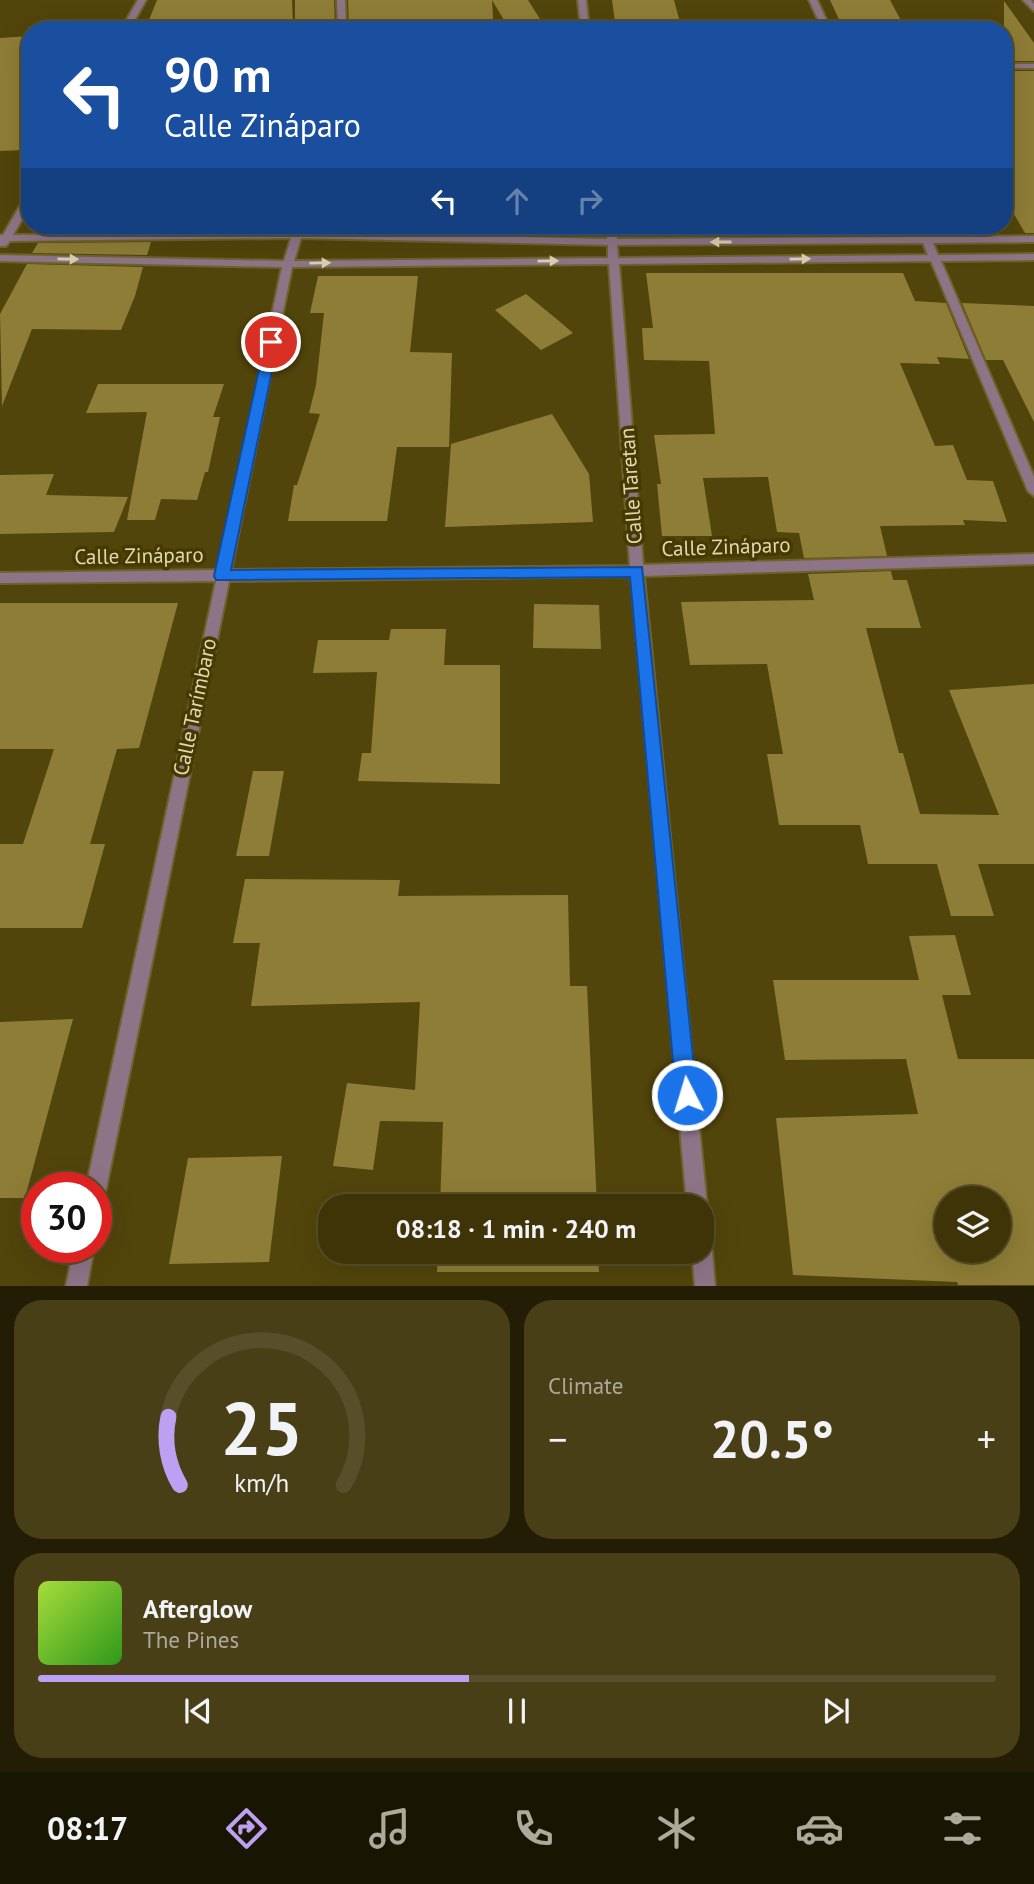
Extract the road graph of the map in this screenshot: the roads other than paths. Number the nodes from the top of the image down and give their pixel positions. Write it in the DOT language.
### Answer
graph roads {
  1 [pos="142,0"];
  2 [pos="341,0"];
  3 [pos="582,0"];
  4 [pos="813,0"];
  5 [pos="1027,0"];
  6 [pos="1034,9"];
  7 [pos="130,21"];
  8 [pos="342,21"];
  9 [pos="584,21"];
  10 [pos="823,21"];
  11 [pos="1034,65"];
  12 [pos="1013,66"];
  13 [pos="21,211"];
  14 [pos="114,235"];
  15 [pos="297,235"];
  16 [pos="430,235"];
  17 [pos="613,235"];
  18 [pos="926,235"];
  19 [pos="3,238"];
  20 [pos="1034,239"];
  21 [pos="928,240"];
  22 [pos="614,242"];
  23 [pos="0,249"];
  24 [pos="936,257"];
  25 [pos="1034,257"];
  26 [pos="0,258"];
  27 [pos="616,261"];
  28 [pos="288,264"];
  29 [pos="1034,491"];
  30 [pos="1034,559"];
  31 [pos="637,571"];
  32 [pos="222,576"];
  33 [pos="0,578"];
  34 [pos="99,1172"];
  35 [pos="696,1194"];
  36 [pos="81,1263"];
  37 [pos="703,1264"];
  38 [pos="76,1286"];
  39 [pos="705,1286"];
  1 -- 7 [label="street"];
  2 -- 8 [label="street"];
  3 -- 9 [label="street"];
  4 -- 10 [label="street"];
  5 -- 6 [label="street"];
  11 -- 12 [label="street"];
  13 -- 19 [label="street"];
  14 -- 19 [label="street"];
  15 -- 28 [label="street, Calle Tarímbaro"];
  16 -- 22 [label="street"];
  17 -- 22 [label="street, Calle Taretan"];
  18 -- 21 [label="street"];
  19 -- 23 [label="street"];
  20 -- 21 [label="street"];
  21 -- 22 [label="street, one-way"];
  21 -- 24 [label="street"];
  22 -- 27 [label="street, Calle Taretan"];
  24 -- 25 [label="street"];
  27 -- 24 [label="street, one-way"];
  24 -- 29 [label="street"];
  26 -- 28 [label="street, one-way"];
  28 -- 27 [label="street, one-way"];
  27 -- 31 [label="street, Calle Taretan"];
  28 -- 32 [label="street, Calle Tarímbaro"];
  30 -- 31 [label="street, Calle Zináparo"];
  31 -- 32 [label="street, Calle Zináparo"];
  31 -- 35 [label="street, Calle Taretan"];
  32 -- 33 [label="street, Calle Zináparo"];
  32 -- 34 [label="street, Calle Tarímbaro"];
  36 -- 38 [label="street"];
  37 -- 39 [label="street"];
}
